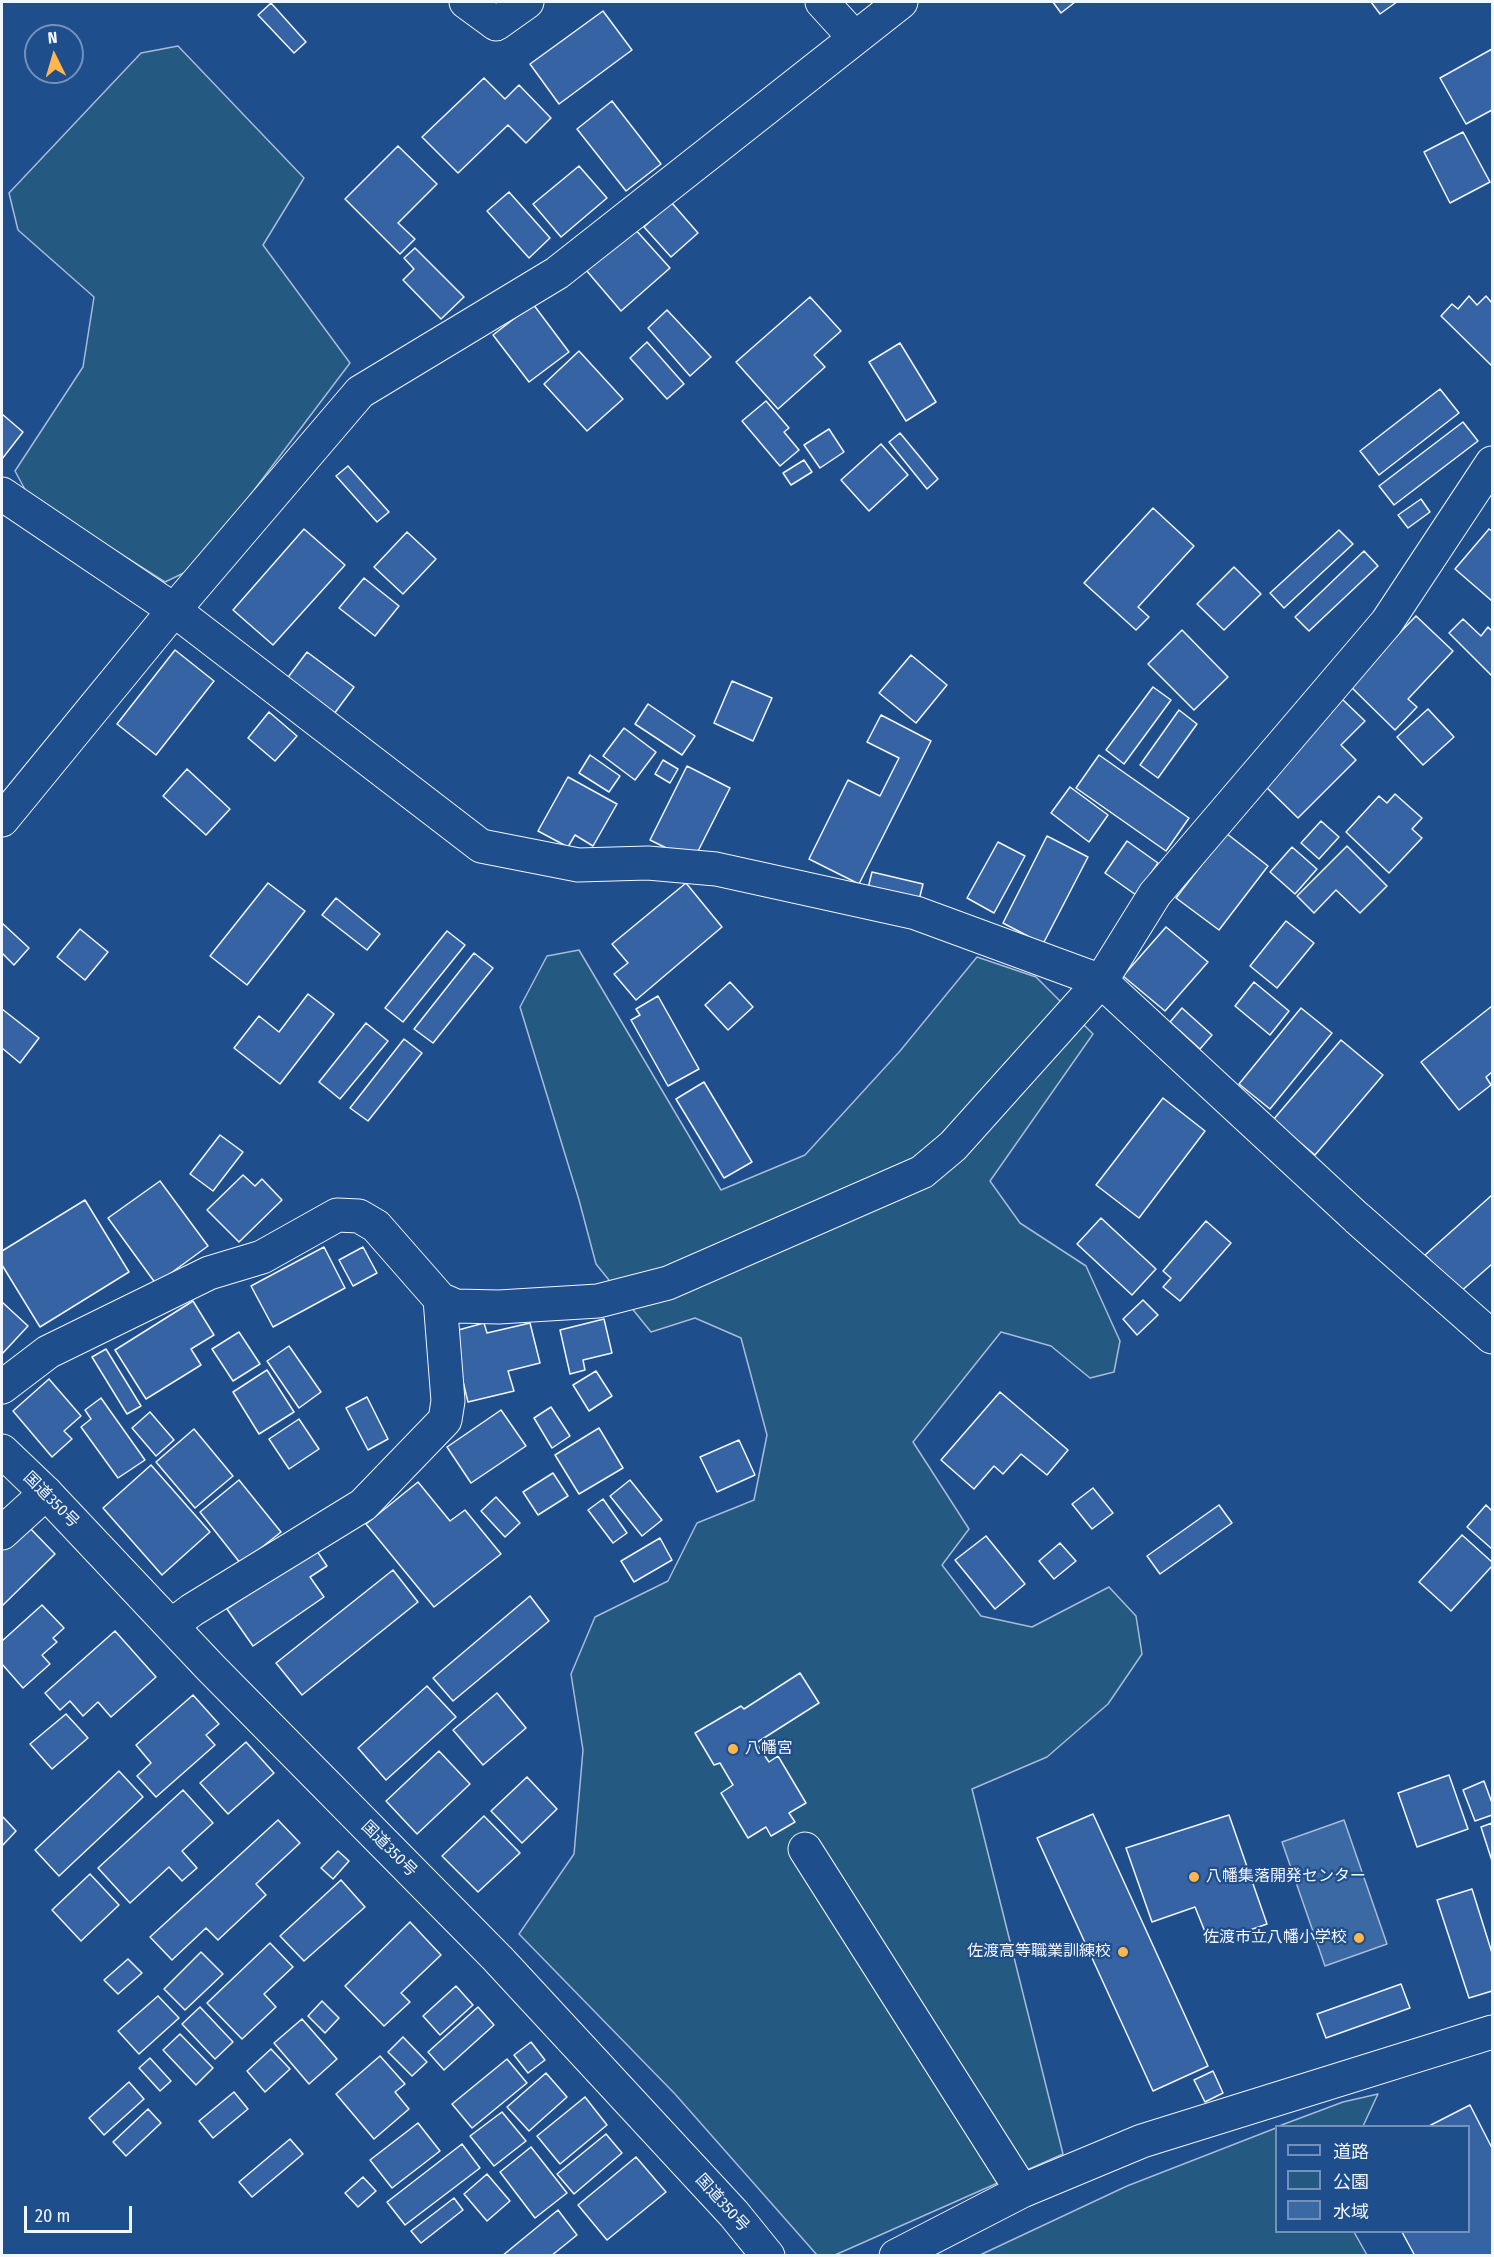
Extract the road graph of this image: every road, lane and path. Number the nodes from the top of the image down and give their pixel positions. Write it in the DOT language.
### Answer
graph roads {
  1 [pos="466,2"];
  2 [pos="527,2"];
  3 [pos="822,2"];
  4 [pos="901,2"];
  5 [pos="854,37"];
  6 [pos="1492,463"];
  7 [pos="2,494"];
  8 [pos="174,610"];
  9 [pos="2,820"];
  10 [pos="1101,981"];
  11 [pos="440,1299"];
  12 [pos="1492,1337"];
  13 [pos="2,1386"];
  14 [pos="2,1451"];
  15 [pos="46,1492"];
  16 [pos="2,1533"];
  17 [pos="172,1625"];
  18 [pos="806,1849"];
  19 [pos="1492,2032"];
  20 [pos="1022,2192"];
  21 [pos="768,2256"];
  22 [pos="896,2256"];
  1 -- 2 [label="main road"];
  3 -- 5 [label="main road"];
  4 -- 5 [label="main road"];
  5 -- 8 [label="main road"];
  6 -- 10 [label="main road"];
  7 -- 8 [label="main road"];
  8 -- 9 [label="main road"];
  8 -- 10 [label="main road"];
  10 -- 11 [label="main road"];
  10 -- 12 [label="main road"];
  11 -- 13 [label="main road"];
  11 -- 17 [label="main road"];
  14 -- 15 [label="main road, 国道350号"];
  15 -- 16 [label="main road"];
  15 -- 17 [label="main road, 国道350号"];
  17 -- 21 [label="main road, 国道350号"];
  18 -- 20 [label="main road"];
  19 -- 20 [label="main road"];
  20 -- 22 [label="main road"];
}
